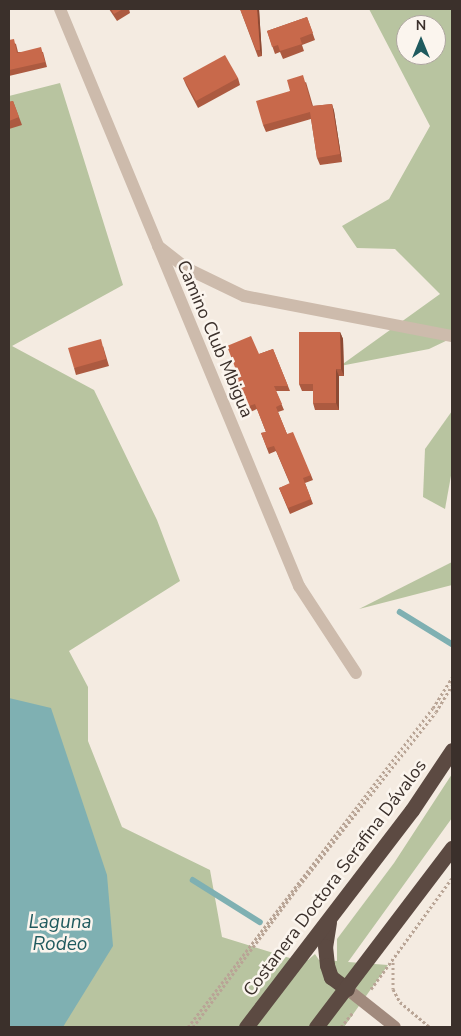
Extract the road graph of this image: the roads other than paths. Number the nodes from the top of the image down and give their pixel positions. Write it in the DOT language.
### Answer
graph roads {
  1 [pos="60,9"];
  2 [pos="157,245"];
  3 [pos="452,336"];
  4 [pos="356,672"];
  5 [pos="452,750"];
  6 [pos="452,848"];
  7 [pos="329,920"];
  8 [pos="347,988"];
  9 [pos="246,1027"];
  10 [pos="316,1027"];
  11 [pos="395,1027"];
  1 -- 2 [label="street, Camino Club Mbigua"];
  2 -- 3 [label="street"];
  2 -- 4 [label="street, Camino Club Mbigua"];
  5 -- 7 [label="highway, Costanera Doctora Serafina Dávalos"];
  6 -- 8 [label="highway"];
  7 -- 8 [label="highway"];
  7 -- 9 [label="highway, Costanera Doctora Serafina Dávalos"];
  8 -- 10 [label="highway"];
  8 -- 11 [label="main road"];
}
